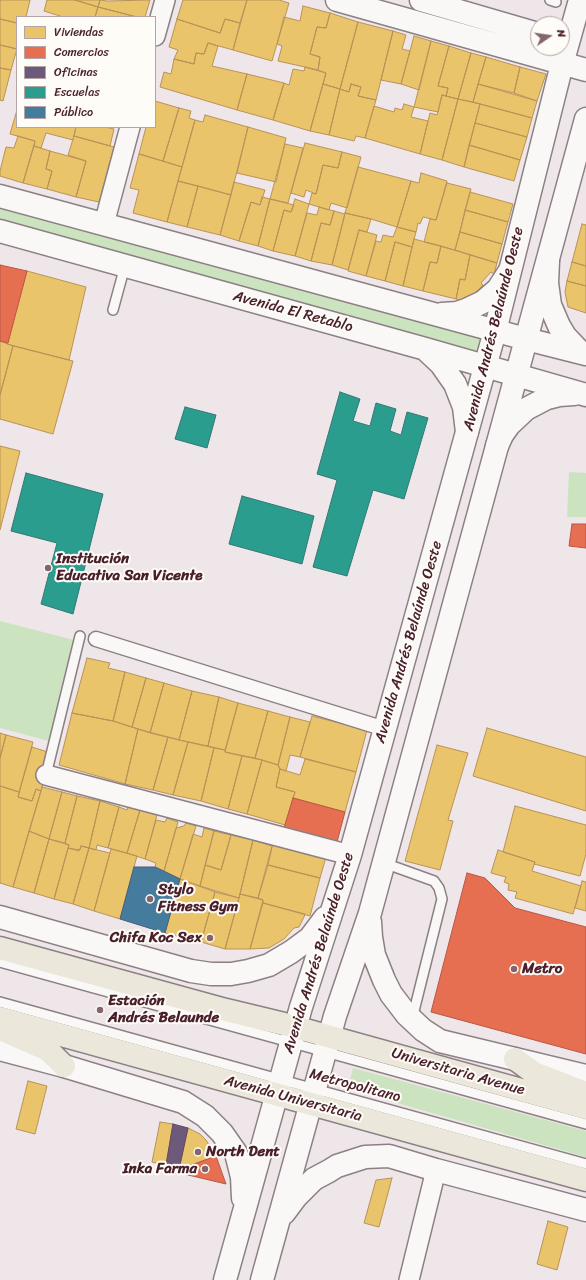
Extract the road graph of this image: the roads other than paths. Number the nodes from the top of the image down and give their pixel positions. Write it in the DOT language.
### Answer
graph roads {
  1 [pos="165,0"];
  2 [pos="337,0"];
  3 [pos="421,0"];
  4 [pos="580,0"];
  5 [pos="156,32"];
  6 [pos="530,32"];
  7 [pos="572,44"];
  8 [pos="562,64"];
  9 [pos="586,70"];
  10 [pos="586,119"];
  11 [pos="130,128"];
  12 [pos="0,196"];
  13 [pos="104,224"];
  14 [pos="0,231"];
  15 [pos="548,261"];
  16 [pos="125,266"];
  17 [pos="508,272"];
  18 [pos="113,310"];
  19 [pos="437,314"];
  20 [pos="495,330"];
  21 [pos="526,339"];
  22 [pos="422,348"];
  23 [pos="583,353"];
  24 [pos="485,365"];
  25 [pos="517,374"];
  26 [pos="584,394"];
  27 [pos="467,432"];
  28 [pos="497,446"];
  29 [pos="80,636"];
  30 [pos="96,639"];
  31 [pos="385,729"];
  32 [pos="46,775"];
  33 [pos="371,780"];
  34 [pos="403,790"];
  35 [pos="358,826"];
  36 [pos="391,837"];
  37 [pos="350,855"];
  38 [pos="384,863"];
  39 [pos="334,906"];
  40 [pos="370,913"];
  41 [pos="0,917"];
  42 [pos="0,948"];
  43 [pos="0,962"];
  44 [pos="0,1002"];
  45 [pos="0,1018"];
  46 [pos="412,1020"];
  47 [pos="0,1029"];
  48 [pos="293,1034"];
  49 [pos="327,1044"];
  50 [pos="0,1050"];
  51 [pos="515,1059"];
  52 [pos="64,1066"];
  53 [pos="586,1076"];
  54 [pos="278,1087"];
  55 [pos="586,1093"];
  56 [pos="313,1097"];
  57 [pos="586,1108"];
  58 [pos="586,1124"];
  59 [pos="586,1164"];
  60 [pos="436,1170"];
  61 [pos="586,1180"];
  62 [pos="244,1208"];
  63 [pos="586,1210"];
  64 [pos="278,1221"];
  65 [pos="225,1280"];
  66 [pos="262,1280"];
  67 [pos="409,1280"];
  1 -- 5 [label="street"];
  2 -- 8 [label="street"];
  3 -- 6 [label="street"];
  4 -- 7 [label="street, Avenida Andrés Belaúnde Oeste"];
  7 -- 8 [label="street, Avenida Andrés Belaúnde Oeste"];
  8 -- 9 [label="street"];
  8 -- 17 [label="street, Avenida Andrés Belaúnde Oeste"];
  10 -- 15 [label="street, Avenida Andrés Belaúnde Oeste"];
  11 -- 13 [label="street"];
  12 -- 13 [label="street"];
  13 -- 19 [label="street"];
  14 -- 16 [label="street, Avenida El Retablo"];
  15 -- 21 [label="street, Avenida Andrés Belaúnde Oeste"];
  15 -- 23 [label="street"];
  16 -- 18 [label="lane"];
  16 -- 22 [label="street, Avenida El Retablo"];
  17 -- 19 [label="street"];
  17 -- 20 [label="street, Avenida Andrés Belaúnde Oeste"];
  19 -- 20 [label="street"];
  20 -- 21 [label="street"];
  20 -- 24 [label="street, Avenida Andrés Belaúnde Oeste"];
  21 -- 23 [label="street"];
  21 -- 25 [label="street, Avenida Andrés Belaúnde Oeste"];
  22 -- 24 [label="street, Avenida El Retablo"];
  22 -- 27 [label="street"];
  24 -- 25 [label="street, Avenida El Retablo"];
  24 -- 27 [label="street, Avenida Andrés Belaúnde Oeste"];
  25 -- 26 [label="street, Avenida El Retablo"];
  25 -- 28 [label="street, Avenida Andrés Belaúnde Oeste"];
  26 -- 28 [label="street"];
  27 -- 31 [label="street, Avenida Andrés Belaúnde Oeste"];
  28 -- 34 [label="street, Avenida Andrés Belaúnde Oeste"];
  29 -- 32 [label="lane"];
  30 -- 31 [label="street"];
  31 -- 33 [label="street, Avenida Andrés Belaúnde Oeste"];
  32 -- 37 [label="street"];
  33 -- 34 [label="street"];
  33 -- 35 [label="street, Avenida Andrés Belaúnde Oeste"];
  34 -- 36 [label="street, Avenida Andrés Belaúnde Oeste"];
  35 -- 36 [label="street"];
  35 -- 37 [label="street, Avenida Andrés Belaúnde Oeste"];
  36 -- 38 [label="street, Avenida Andrés Belaúnde Oeste"];
  37 -- 39 [label="street, Avenida Andrés Belaúnde Oeste"];
  38 -- 40 [label="street, Avenida Andrés Belaúnde Oeste"];
  38 -- 46 [label="lane"];
  39 -- 41 [label="street"];
  39 -- 48 [label="street, Avenida Andrés Belaúnde Oeste"];
  40 -- 46 [label="street"];
  40 -- 49 [label="street, Avenida Andrés Belaúnde Oeste"];
  42 -- 48 [label="main road"];
  43 -- 48 [label="lane"];
  44 -- 54 [label="lane"];
  45 -- 54 [label="main road, Avenida Universitaria"];
  46 -- 51 [label="street"];
  47 -- 52 [label="main road"];
  48 -- 49 [label="main road"];
  48 -- 54 [label="street, Avenida Andrés Belaúnde Oeste"];
  49 -- 56 [label="street, Avenida Andrés Belaúnde Oeste"];
  49 -- 57 [label="main road, Universitaria Avenue"];
  49 -- 58 [label="lane, Metropolitano"];
  50 -- 52 [label="street"];
  51 -- 53 [label="street"];
  51 -- 55 [label="main road"];
  52 -- 62 [label="street"];
  54 -- 56 [label="main road, Avenida Universitaria"];
  54 -- 62 [label="street, Avenida Andrés Belaúnde Oeste"];
  56 -- 59 [label="lane, Metropolitano"];
  56 -- 61 [label="main road, Avenida Universitaria"];
  56 -- 64 [label="street, Avenida Andrés Belaúnde Oeste"];
  60 -- 63 [label="street"];
  60 -- 64 [label="street"];
  60 -- 67 [label="street"];
  62 -- 65 [label="street, Avenida Andrés Belaúnde Oeste"];
  64 -- 66 [label="street, Avenida Andrés Belaúnde Oeste"];
}
